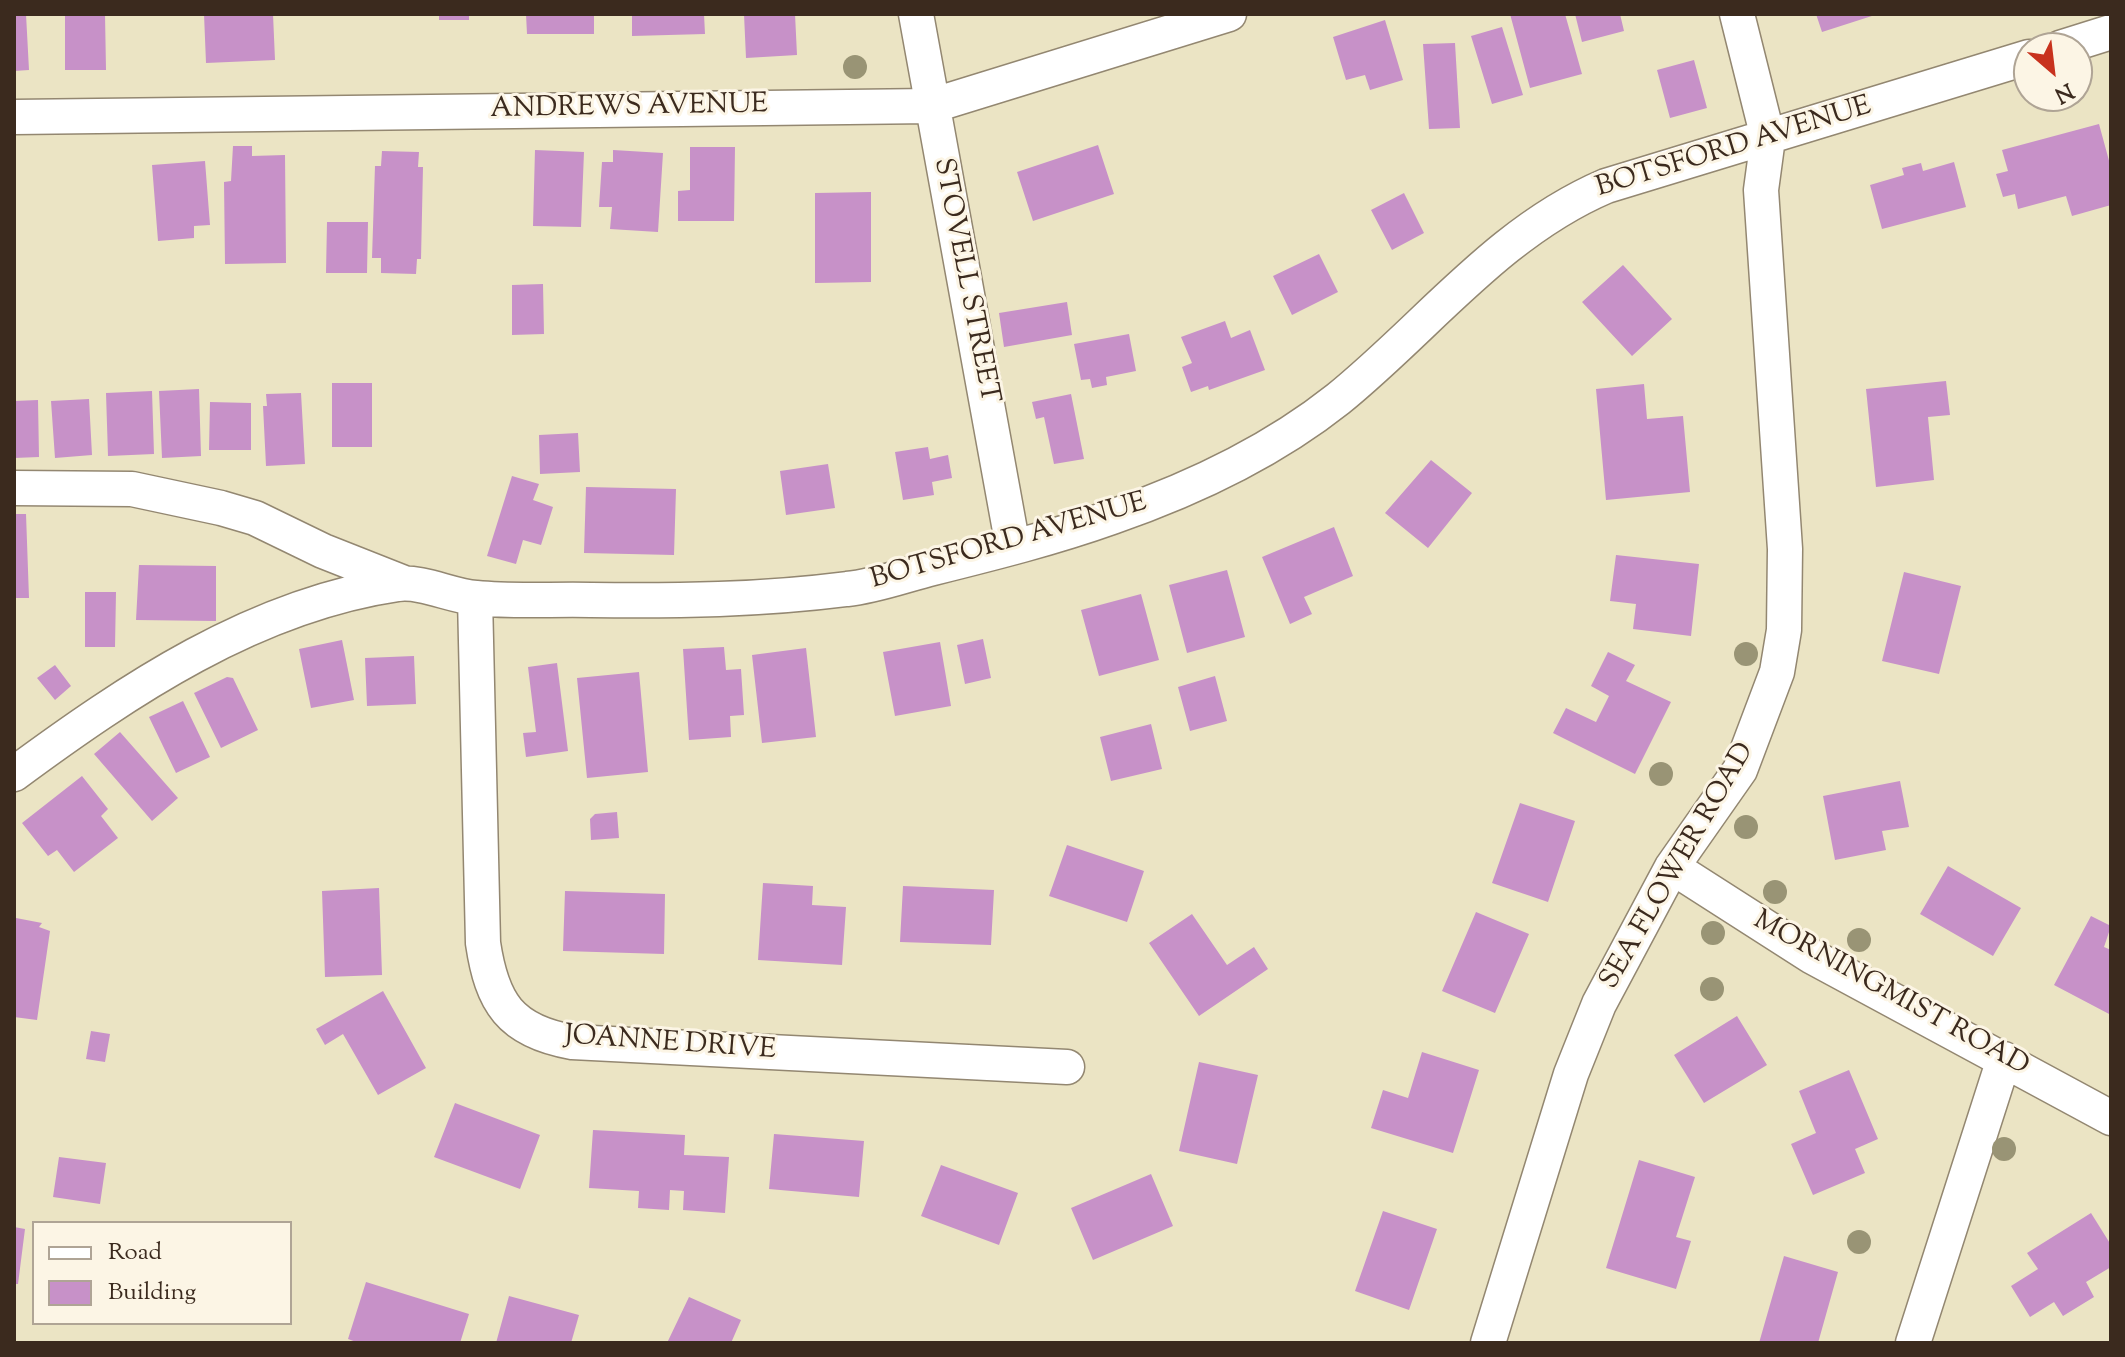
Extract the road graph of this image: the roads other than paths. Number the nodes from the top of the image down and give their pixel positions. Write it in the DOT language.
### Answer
graph roads {
  1 [pos="916,14"];
  2 [pos="1229,14"];
  3 [pos="1737,14"];
  4 [pos="2013,62"];
  5 [pos="931,106"];
  6 [pos="14,117"];
  7 [pos="1768,138"];
  8 [pos="14,488"];
  9 [pos="1013,547"];
  10 [pos="404,583"];
  11 [pos="475,598"];
  12 [pos="14,774"];
  13 [pos="1672,867"];
  14 [pos="2004,1059"];
  15 [pos="1067,1067"];
  16 [pos="2111,1118"];
  17 [pos="1488,1343"];
  18 [pos="1913,1343"];
  1 -- 5 [label="street, STOVELL STREET"];
  2 -- 5 [label="street, ANDREWS AVENUE"];
  3 -- 7 [label="street"];
  4 -- 7 [label="street, BOTSFORD AVENUE"];
  5 -- 6 [label="street, ANDREWS AVENUE"];
  5 -- 9 [label="street, STOVELL STREET"];
  7 -- 9 [label="street, BOTSFORD AVENUE"];
  7 -- 13 [label="street, SEA FLOWER ROAD"];
  8 -- 10 [label="street"];
  9 -- 11 [label="street, BOTSFORD AVENUE"];
  10 -- 11 [label="street, BOTSFORD AVENUE"];
  10 -- 12 [label="street, BOTSFORD AVENUE"];
  11 -- 15 [label="street, JOANNE DRIVE"];
  13 -- 14 [label="street, MORNINGMIST ROAD"];
  13 -- 17 [label="street, SEA FLOWER ROAD"];
  14 -- 16 [label="street, MORNINGMIST ROAD"];
  14 -- 18 [label="street"];
}
